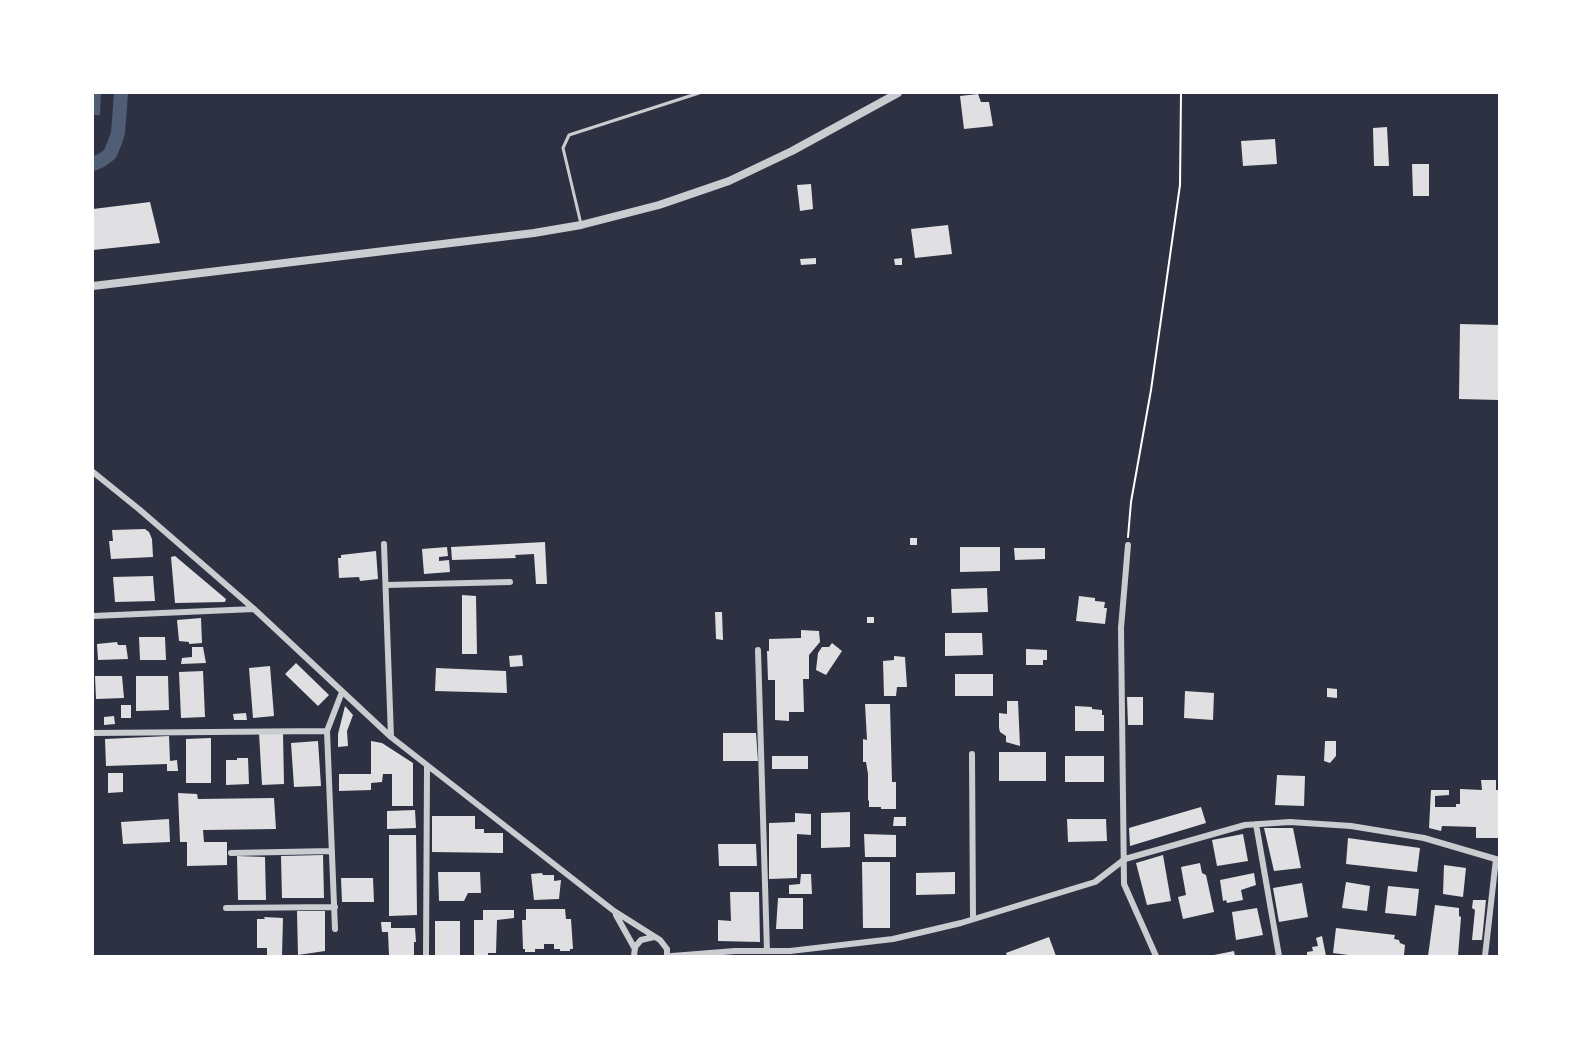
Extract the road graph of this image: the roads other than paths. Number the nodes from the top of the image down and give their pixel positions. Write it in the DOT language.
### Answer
graph roads {
  1 [pos="699,93"];
  2 [pos="898,93"];
  3 [pos="581,225"];
  4 [pos="93,286"];
  5 [pos="93,472"];
  6 [pos="384,544"];
  7 [pos="1128,545"];
  8 [pos="510,582"];
  9 [pos="386,585"];
  10 [pos="254,609"];
  11 [pos="93,616"];
  12 [pos="758,650"];
  13 [pos="342,692"];
  14 [pos="327,731"];
  15 [pos="93,733"];
  16 [pos="391,737"];
  17 [pos="972,754"];
  18 [pos="427,767"];
  19 [pos="1256,824"];
  20 [pos="332,851"];
  21 [pos="231,853"];
  22 [pos="1125,859"];
  23 [pos="1497,859"];
  24 [pos="334,907"];
  25 [pos="226,908"];
  26 [pos="615,911"];
  27 [pos="973,919"];
  28 [pos="335,929"];
  29 [pos="655,937"];
  30 [pos="767,951"];
  31 [pos="634,953"];
  32 [pos="426,956"];
  33 [pos="669,956"];
  34 [pos="1156,956"];
  35 [pos="1279,956"];
  36 [pos="1485,956"];
  1 -- 3 [label="lane"];
  2 -- 3 [label="street"];
  3 -- 4 [label="street"];
  5 -- 10 [label="street"];
  6 -- 9 [label="street"];
  7 -- 22 [label="street"];
  8 -- 9 [label="street"];
  9 -- 16 [label="street"];
  10 -- 11 [label="street"];
  10 -- 13 [label="street"];
  12 -- 30 [label="street"];
  13 -- 14 [label="street"];
  13 -- 16 [label="street"];
  14 -- 15 [label="street"];
  14 -- 20 [label="street"];
  16 -- 18 [label="street"];
  17 -- 27 [label="street"];
  18 -- 26 [label="street"];
  18 -- 32 [label="street"];
  19 -- 22 [label="street"];
  19 -- 23 [label="street"];
  19 -- 35 [label="street"];
  20 -- 21 [label="street"];
  20 -- 24 [label="street"];
  22 -- 27 [label="street"];
  22 -- 34 [label="street"];
  23 -- 36 [label="street"];
  24 -- 25 [label="street"];
  24 -- 28 [label="street"];
  26 -- 29 [label="street"];
  26 -- 31 [label="street"];
  27 -- 30 [label="street"];
  29 -- 31 [label="street"];
  29 -- 33 [label="street"];
  30 -- 33 [label="street"];
}
